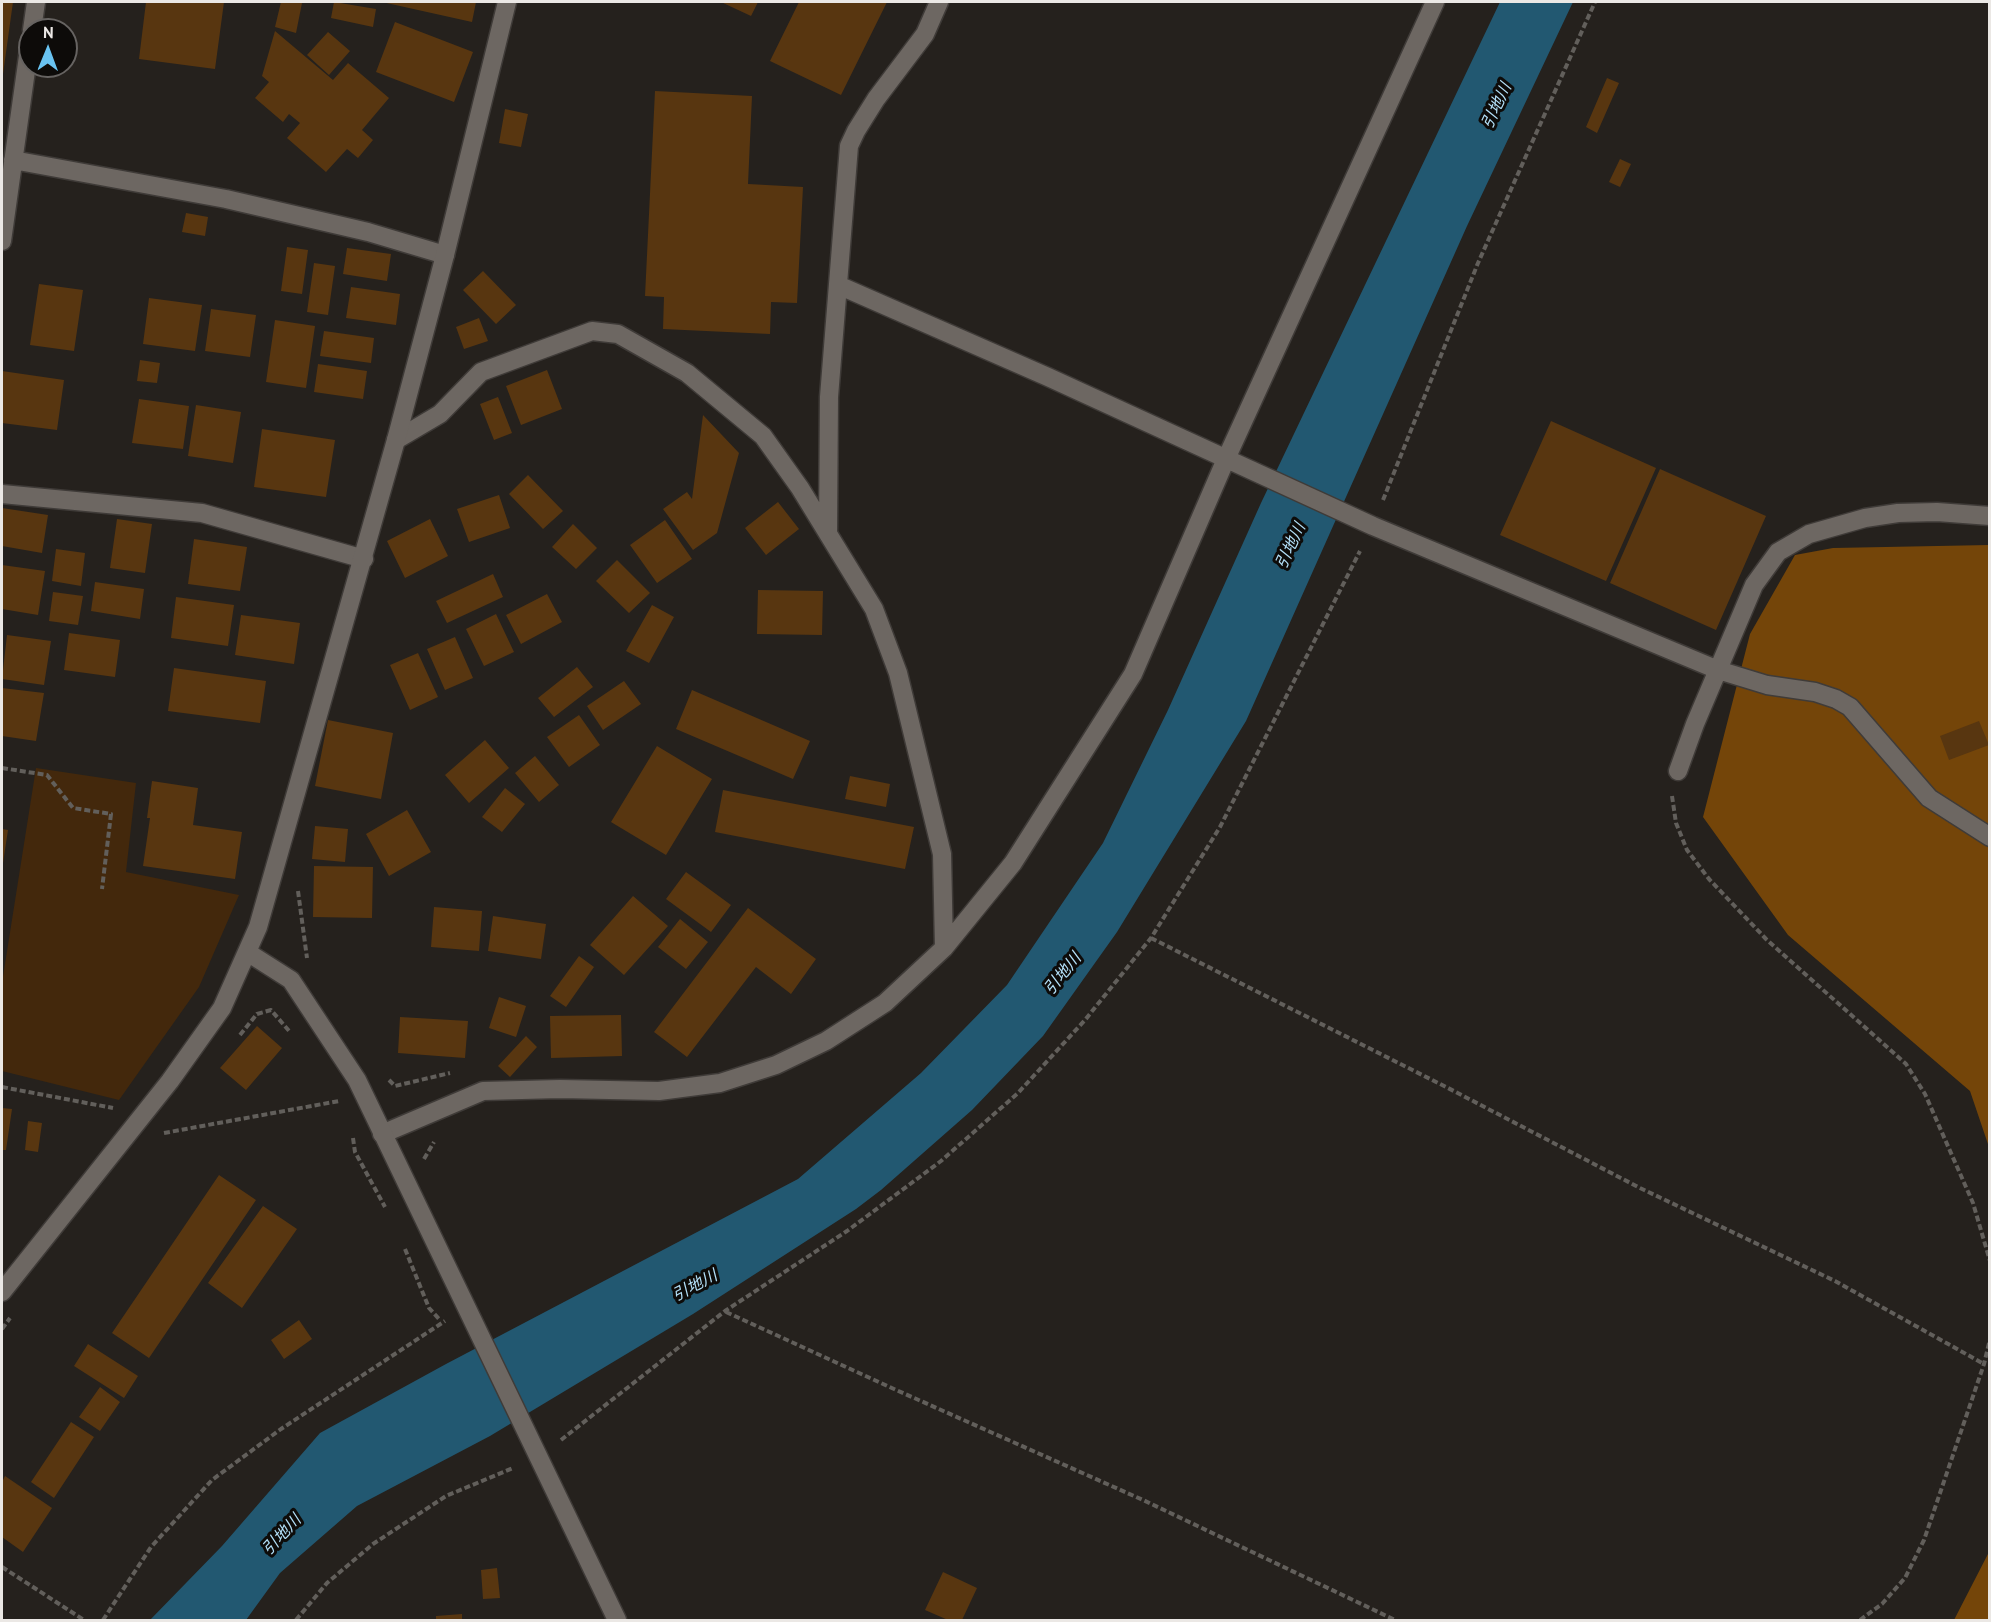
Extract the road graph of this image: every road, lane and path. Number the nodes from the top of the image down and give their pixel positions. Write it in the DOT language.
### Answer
graph roads {
  1 [pos="36,2"];
  2 [pos="507,2"];
  3 [pos="939,2"];
  4 [pos="1435,2"];
  5 [pos="1595,2"];
  6 [pos="34,18"];
  7 [pos="25,78"];
  8 [pos="13,160"];
  9 [pos="2,241"];
  10 [pos="445,255"];
  11 [pos="838,285"];
  12 [pos="396,440"];
  13 [pos="1226,459"];
  14 [pos="2,494"];
  15 [pos="1989,516"];
  16 [pos="1373,526"];
  17 [pos="828,535"];
  18 [pos="364,559"];
  19 [pos="1718,670"];
  20 [pos="2,768"];
  21 [pos="1678,771"];
  22 [pos="1989,837"];
  23 [pos="297,881"];
  24 [pos="102,890"];
  25 [pos="1151,938"];
  26 [pos="944,948"];
  27 [pos="247,952"];
  28 [pos="313,968"];
  29 [pos="292,1035"];
  30 [pos="238,1037"];
  31 [pos="454,1072"];
  32 [pos="387,1078"];
  33 [pos="2,1088"];
  34 [pos="334,1093"];
  35 [pos="116,1109"];
  36 [pos="170,1124"];
  37 [pos="382,1134"];
  38 [pos="438,1136"];
  39 [pos="423,1161"];
  40 [pos="1989,1261"];
  41 [pos="2,1292"];
  42 [pos="725,1311"];
  43 [pos="468,1313"];
  44 [pos="1989,1339"];
  45 [pos="1984,1364"];
  46 [pos="538,1458"];
  47 [pos="2,1567"];
  48 [pos="84,1620"];
  49 [pos="103,1620"];
  50 [pos="296,1620"];
  51 [pos="617,1620"];
  52 [pos="1395,1620"];
  53 [pos="1860,1620"];
  1 -- 6 [label="street"];
  2 -- 10 [label="street"];
  3 -- 11 [label="street"];
  4 -- 13 [label="street"];
  5 -- 16 [label="path"];
  7 -- 8 [label="street"];
  8 -- 9 [label="street"];
  8 -- 10 [label="street"];
  10 -- 12 [label="street"];
  11 -- 13 [label="street"];
  11 -- 17 [label="street"];
  12 -- 17 [label="street"];
  12 -- 18 [label="street"];
  13 -- 16 [label="street"];
  13 -- 26 [label="street"];
  14 -- 18 [label="street"];
  15 -- 19 [label="street"];
  16 -- 19 [label="street"];
  16 -- 25 [label="path"];
  17 -- 26 [label="street"];
  18 -- 27 [label="street"];
  19 -- 21 [label="street"];
  19 -- 22 [label="street"];
  20 -- 24 [label="path"];
  21 -- 40 [label="path"];
  23 -- 28 [label="path"];
  25 -- 42 [label="path"];
  25 -- 45 [label="path"];
  26 -- 37 [label="street"];
  27 -- 37 [label="street"];
  27 -- 41 [label="street"];
  29 -- 30 [label="path"];
  31 -- 32 [label="path"];
  33 -- 35 [label="path"];
  34 -- 36 [label="path"];
  37 -- 43 [label="street"];
  38 -- 39 [label="path"];
  42 -- 46 [label="path"];
  42 -- 52 [label="path"];
  43 -- 46 [label="street"];
  43 -- 49 [label="path"];
  44 -- 45 [label="path"];
  45 -- 53 [label="path"];
  46 -- 50 [label="path"];
  46 -- 51 [label="street"];
  47 -- 48 [label="path"];
}
